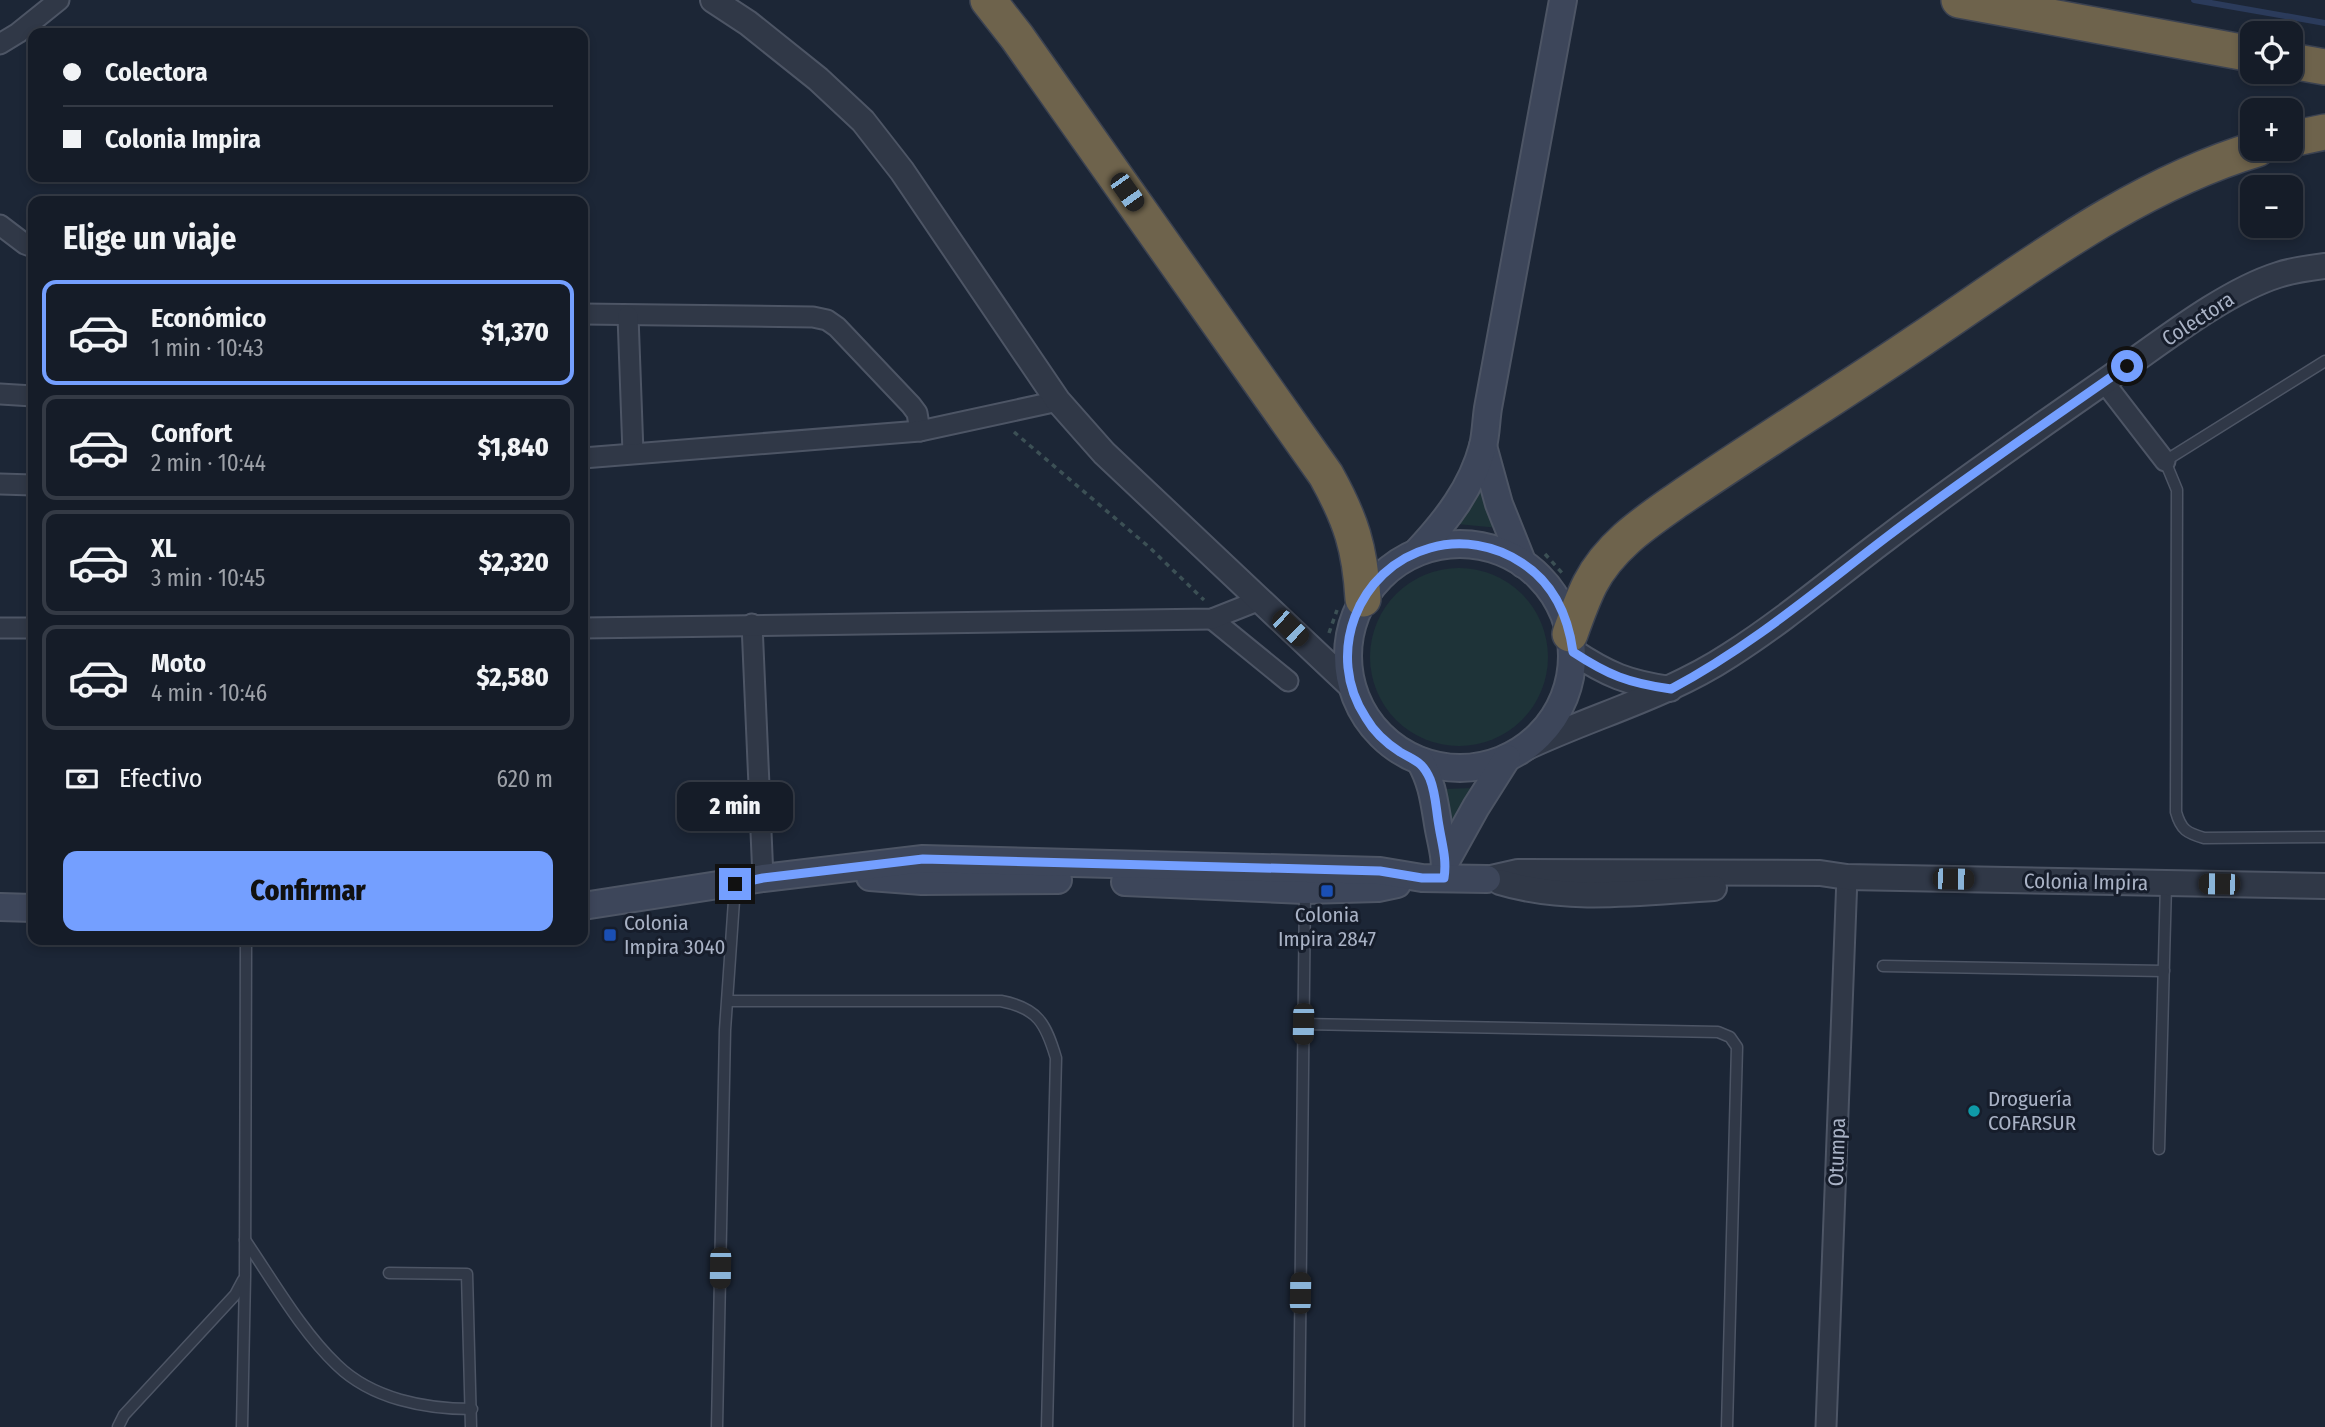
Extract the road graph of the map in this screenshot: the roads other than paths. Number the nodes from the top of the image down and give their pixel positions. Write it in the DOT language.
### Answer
graph roads {
  1 [pos="60,0"];
  2 [pos="713,0"];
  3 [pos="988,0"];
  4 [pos="1959,0"];
  5 [pos="1562,2"];
  6 [pos="0,44"];
  7 [pos="2240,52"];
  8 [pos="2303,63"];
  9 [pos="2325,67"];
  10 [pos="2325,132"];
  11 [pos="2303,137"];
  12 [pos="2240,155"];
  13 [pos="0,225"];
  14 [pos="28,245"];
  15 [pos="2325,266"];
  16 [pos="588,314"];
  17 [pos="628,316"];
  18 [pos="2325,361"];
  19 [pos="2105,382"];
  20 [pos="0,394"];
  21 [pos="28,396"];
  22 [pos="1058,401"];
  23 [pos="920,431"];
  24 [pos="1483,446"];
  25 [pos="633,453"];
  26 [pos="588,458"];
  27 [pos="2165,461"];
  28 [pos="0,484"];
  29 [pos="28,485"];
  30 [pos="1416,553"];
  31 [pos="1523,564"];
  32 [pos="1363,599"];
  33 [pos="1260,600"];
  34 [pos="1212,619"];
  35 [pos="751,624"];
  36 [pos="0,628"];
  37 [pos="28,628"];
  38 [pos="588,628"];
  39 [pos="1572,643"];
  40 [pos="1288,681"];
  41 [pos="1350,685"];
  42 [pos="1671,689"];
  43 [pos="1515,754"];
  44 [pos="1419,761"];
  45 [pos="2325,837"];
  46 [pos="812,872"];
  47 [pos="1438,872"];
  48 [pos="1847,877"];
  49 [pos="763,878"];
  50 [pos="1487,879"];
  51 [pos="2166,883"];
  52 [pos="735,884"];
  53 [pos="2325,886"];
  54 [pos="1305,890"];
  55 [pos="588,905"];
  56 [pos="0,907"];
  57 [pos="28,908"];
  58 [pos="246,945"];
  59 [pos="1883,966"];
  60 [pos="2164,971"];
  61 [pos="728,1001"];
  62 [pos="1303,1024"];
  63 [pos="2159,1149"];
  64 [pos="245,1240"];
  65 [pos="389,1273"];
  66 [pos="245,1276"];
  67 [pos="472,1409"];
  68 [pos="118,1427"];
  69 [pos="242,1427"];
  70 [pos="471,1427"];
  71 [pos="717,1427"];
  72 [pos="1047,1427"];
  73 [pos="1298,1427"];
  74 [pos="1727,1427"];
  75 [pos="1826,1427"];
  1 -- 6 [label="street"];
  2 -- 22 [label="street"];
  3 -- 32 [label="highway"];
  4 -- 7 [label="highway"];
  5 -- 24 [label="main road"];
  8 -- 9 [label="highway"];
  10 -- 11 [label="highway"];
  12 -- 39 [label="highway"];
  13 -- 14 [label="street"];
  15 -- 19 [label="street, Colectora"];
  16 -- 17 [label="street"];
  17 -- 23 [label="street"];
  17 -- 25 [label="street"];
  18 -- 27 [label="lane"];
  19 -- 27 [label="street"];
  19 -- 42 [label="street, Colectora"];
  20 -- 21 [label="street"];
  22 -- 23 [label="street"];
  22 -- 33 [label="street"];
  23 -- 25 [label="street"];
  24 -- 30 [label="main road"];
  24 -- 31 [label="main road"];
  25 -- 26 [label="street"];
  27 -- 45 [label="lane"];
  28 -- 29 [label="street"];
  30 -- 31 [label="main road"];
  30 -- 32 [label="main road"];
  31 -- 39 [label="main road"];
  32 -- 41 [label="main road"];
  33 -- 34 [label="street"];
  33 -- 41 [label="street"];
  34 -- 35 [label="street"];
  34 -- 40 [label="street"];
  35 -- 38 [label="street"];
  35 -- 49 [label="street"];
  36 -- 37 [label="street"];
  39 -- 42 [label="street"];
  39 -- 43 [label="main road"];
  41 -- 44 [label="main road"];
  42 -- 43 [label="street, Colectora"];
  43 -- 44 [label="main road"];
  43 -- 47 [label="main road"];
  44 -- 47 [label="main road"];
  46 -- 47 [label="main road, Colonia Impira"];
  46 -- 49 [label="main road, Colonia Impira"];
  46 -- 54 [label="main road, Colonia Impira"];
  47 -- 50 [label="main road, Colonia Impira"];
  47 -- 54 [label="main road, Colonia Impira"];
  48 -- 50 [label="street, Colonia Impira"];
  48 -- 51 [label="street, Colonia Impira"];
  48 -- 75 [label="street, Otumpa"];
  49 -- 52 [label="main road, Colonia Impira"];
  51 -- 53 [label="street, Colonia Impira"];
  51 -- 60 [label="lane"];
  52 -- 55 [label="main road, Colonia Impira"];
  52 -- 61 [label="lane"];
  54 -- 62 [label="lane"];
  56 -- 57 [label="main road"];
  58 -- 64 [label="lane"];
  59 -- 60 [label="lane"];
  60 -- 63 [label="lane"];
  61 -- 71 [label="lane"];
  61 -- 72 [label="lane"];
  62 -- 73 [label="lane"];
  62 -- 74 [label="lane"];
  64 -- 66 [label="lane"];
  64 -- 67 [label="lane"];
  65 -- 67 [label="lane"];
  66 -- 68 [label="lane"];
  66 -- 69 [label="lane"];
  67 -- 70 [label="lane"];
}
